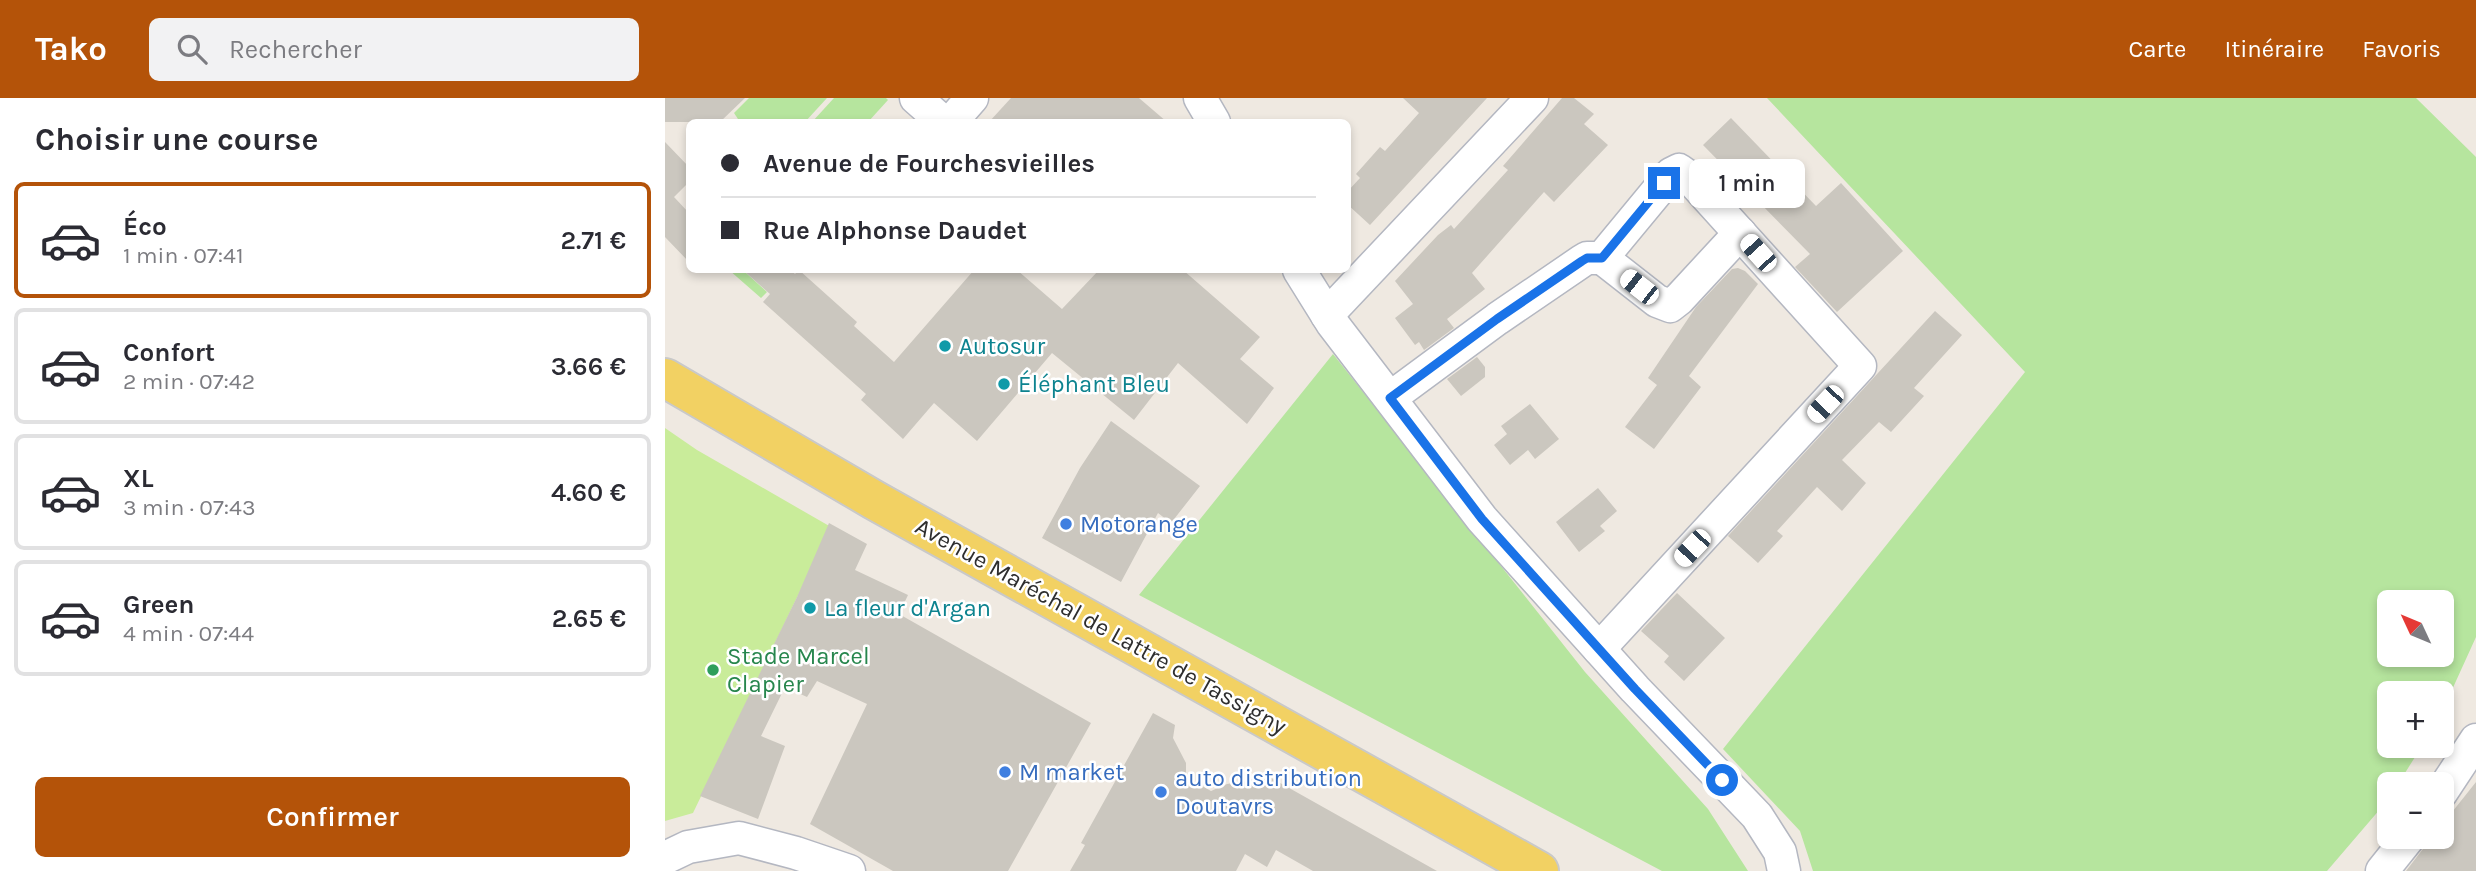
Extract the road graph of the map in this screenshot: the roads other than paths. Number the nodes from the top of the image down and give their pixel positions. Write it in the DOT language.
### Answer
graph roads {
  1 [pos="916,98"];
  2 [pos="972,98"];
  3 [pos="1200,98"];
  4 [pos="1531,98"];
  5 [pos="940,119"];
  6 [pos="954,119"];
  7 [pos="1212,119"];
  8 [pos="1740,233"];
  9 [pos="1592,259"];
  10 [pos="1301,273"];
  11 [pos="1327,315"];
  12 [pos="665,378"];
  13 [pos="1390,398"];
  14 [pos="1599,649"];
  15 [pos="2476,740"];
  16 [pos="2454,773"];
  17 [pos="2400,849"];
  18 [pos="665,858"];
  19 [pos="849,871"];
  20 [pos="1539,871"];
  21 [pos="1784,871"];
  22 [pos="2382,871"];
  1 -- 5 [label="street"];
  2 -- 6 [label="street"];
  3 -- 7 [label="street"];
  4 -- 11 [label="street"];
  8 -- 9 [label="street"];
  8 -- 9 [label="street"];
  8 -- 14 [label="street"];
  9 -- 13 [label="street"];
  10 -- 11 [label="street"];
  11 -- 13 [label="street"];
  12 -- 20 [label="main road, Avenue Maréchal de Lattre de Tassigny"];
  13 -- 14 [label="street"];
  14 -- 21 [label="street"];
  15 -- 16 [label="street"];
  17 -- 22 [label="street"];
  18 -- 19 [label="street"];
}
